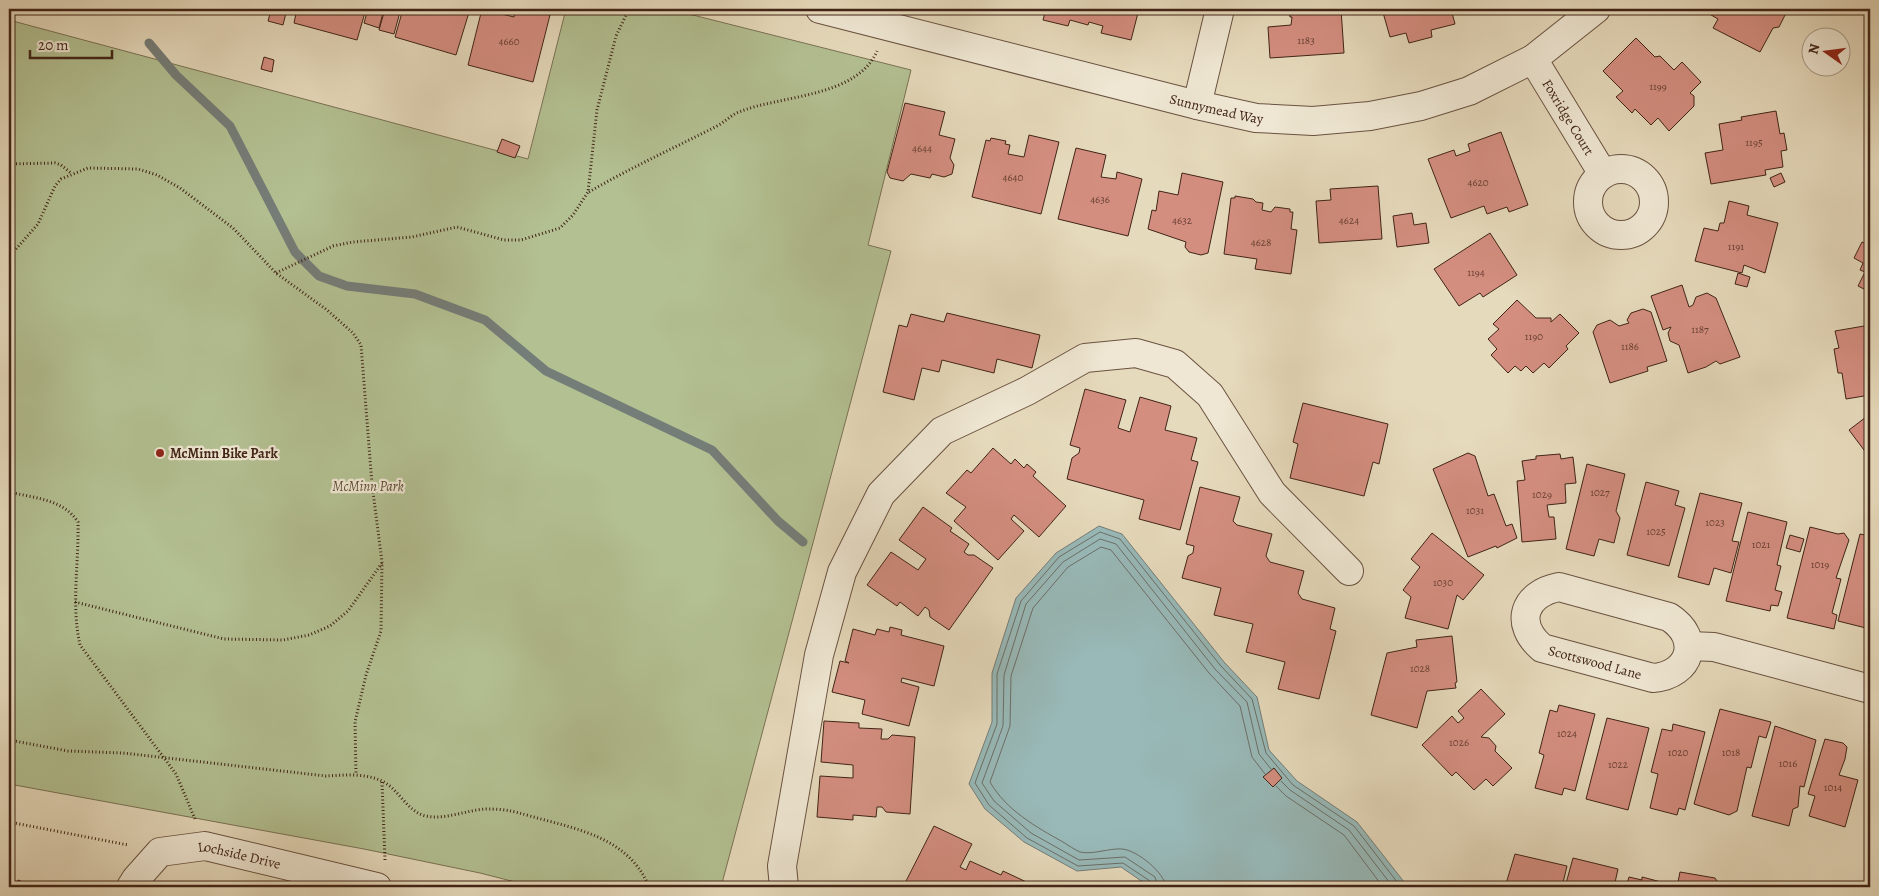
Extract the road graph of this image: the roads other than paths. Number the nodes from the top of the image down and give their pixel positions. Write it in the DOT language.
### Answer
graph roads {
  1 [pos="820,9"];
  2 [pos="1220,9"];
  3 [pos="1596,9"];
  4 [pos="1533,60"];
  5 [pos="1197,105"];
  6 [pos="1602,174"];
  7 [pos="1349,571"];
  8 [pos="1689,646"];
  9 [pos="1870,689"];
  10 [pos="131,887"];
  11 [pos="377,887"];
  12 [pos="784,887"];
  1 -- 5 [label="street, Sunnymead Way"];
  2 -- 5 [label="street"];
  3 -- 4 [label="street, Sunnymead Way"];
  4 -- 5 [label="street, Sunnymead Way"];
  4 -- 6 [label="street, Foxridge Court"];
  7 -- 12 [label="street"];
  8 -- 8 [label="street, Scottswood Lane"];
  8 -- 9 [label="street"];
  10 -- 11 [label="street, Lochside Drive"];
}
